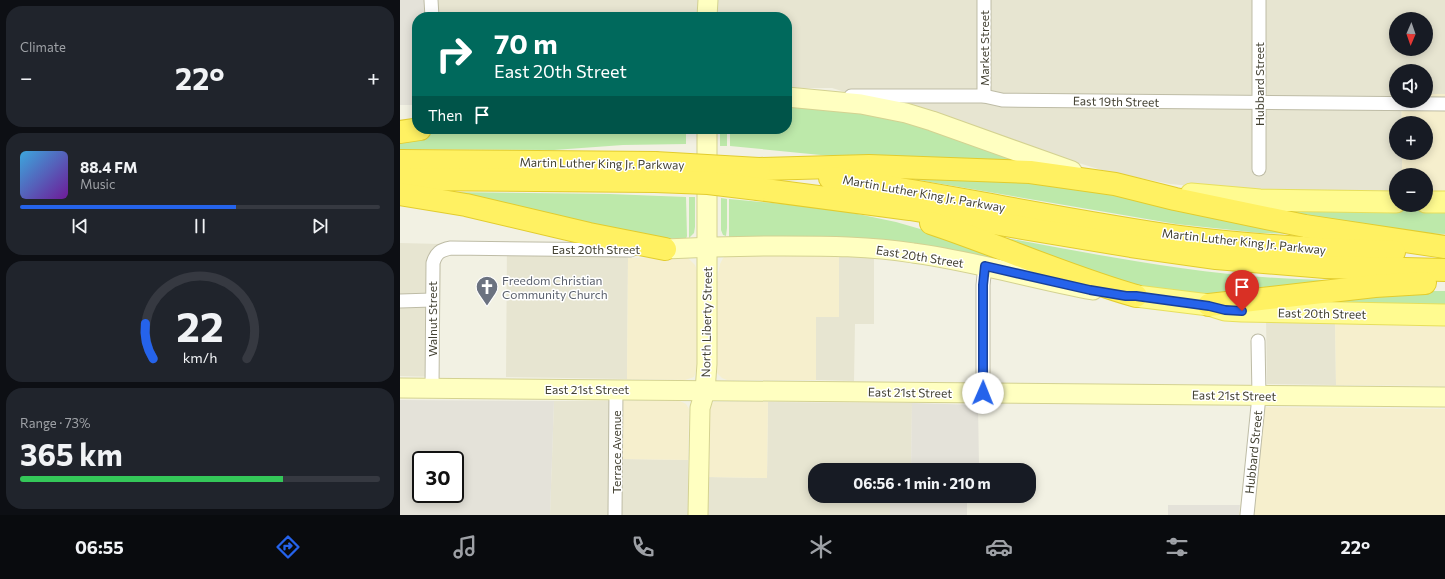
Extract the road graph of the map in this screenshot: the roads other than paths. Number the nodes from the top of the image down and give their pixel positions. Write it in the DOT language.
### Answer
graph roads {
  1 [pos="431,0"];
  2 [pos="708,0"];
  3 [pos="984,0"];
  4 [pos="1259,0"];
  5 [pos="432,12"];
  6 [pos="707,12"];
  7 [pos="984,96"];
  8 [pos="792,97"];
  9 [pos="792,97"];
  10 [pos="1259,102"];
  11 [pos="1445,104"];
  12 [pos="412,130"];
  13 [pos="400,132"];
  14 [pos="707,134"];
  15 [pos="400,161"];
  16 [pos="1259,168"];
  17 [pos="655,172"];
  18 [pos="400,179"];
  19 [pos="759,179"];
  20 [pos="1115,184"];
  21 [pos="400,194"];
  22 [pos="1389,202"];
  23 [pos="1433,202"];
  24 [pos="1445,202"];
  25 [pos="910,209"];
  26 [pos="708,246"];
  27 [pos="1445,247"];
  28 [pos="665,248"];
  29 [pos="438,252"];
  30 [pos="1445,253"];
  31 [pos="985,266"];
  32 [pos="1445,270"];
  33 [pos="1445,281"];
  34 [pos="1136,296"];
  35 [pos="432,300"];
  36 [pos="400,301"];
  37 [pos="1209,306"];
  38 [pos="1445,315"];
  39 [pos="1258,341"];
  40 [pos="400,388"];
  41 [pos="432,388"];
  42 [pos="616,389"];
  43 [pos="705,391"];
  44 [pos="983,393"];
  45 [pos="1259,396"];
  46 [pos="1445,397"];
  47 [pos="615,515"];
  48 [pos="698,515"];
  49 [pos="1247,515"];
  1 -- 5 [label="street"];
  2 -- 6 [label="street"];
  3 -- 7 [label="street, Market Street"];
  4 -- 10 [label="street, Hubbard Street"];
  7 -- 8 [label="street, East 19th Street"];
  7 -- 10 [label="street, East 19th Street"];
  9 -- 20 [label="street"];
  10 -- 11 [label="street, East 19th Street"];
  10 -- 16 [label="street, Hubbard Street"];
  12 -- 13 [label="highway"];
  14 -- 26 [label="street, North Liberty Street"];
  15 -- 17 [label="highway, Martin Luther King Jr. Parkway"];
  17 -- 18 [label="highway, Martin Luther King Jr. Parkway"];
  17 -- 19 [label="highway, Martin Luther King Jr. Parkway, bridge"];
  19 -- 20 [label="highway"];
  19 -- 25 [label="highway, Martin Luther King Jr. Parkway"];
  19 -- 30 [label="highway, Martin Luther King Jr. Parkway"];
  20 -- 22 [label="main road"];
  20 -- 27 [label="highway"];
  21 -- 28 [label="highway"];
  23 -- 24 [label="main road"];
  25 -- 32 [label="highway, Martin Luther King Jr. Parkway"];
  25 -- 34 [label="highway"];
  26 -- 28 [label="street, East 20th Street"];
  26 -- 31 [label="street, East 20th Street"];
  26 -- 43 [label="street, North Liberty Street"];
  28 -- 29 [label="street, East 20th Street"];
  29 -- 35 [label="street, Walnut Street"];
  31 -- 34 [label="street, East 20th Street"];
  31 -- 44 [label="street"];
  33 -- 37 [label="highway"];
  34 -- 37 [label="main road, East 20th Street"];
  35 -- 36 [label="street"];
  35 -- 41 [label="street, Walnut Street"];
  37 -- 38 [label="main road, East 20th Street"];
  39 -- 45 [label="street, Hubbard Street"];
  40 -- 41 [label="street, East 21st Street"];
  41 -- 42 [label="street, East 21st Street"];
  42 -- 43 [label="street, East 21st Street"];
  42 -- 47 [label="street, Terrace Avenue"];
  43 -- 44 [label="street, East 21st Street"];
  43 -- 48 [label="street, North Liberty Street"];
  44 -- 45 [label="street, East 21st Street"];
  45 -- 46 [label="street, East 21st Street"];
  45 -- 49 [label="street, Hubbard Street"];
}
